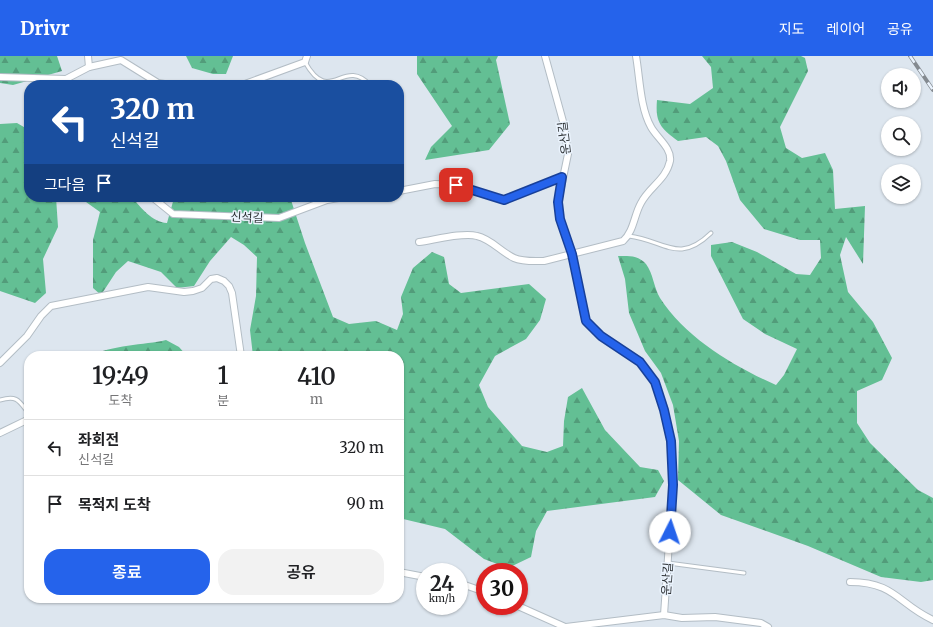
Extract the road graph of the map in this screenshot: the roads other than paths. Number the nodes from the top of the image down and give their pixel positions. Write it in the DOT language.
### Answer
graph roads {
  1 [pos="88,56"];
  2 [pos="545,56"];
  3 [pos="636,56"];
  4 [pos="306,59"];
  5 [pos="89,67"];
  6 [pos="360,72"];
  7 [pos="336,75"];
  8 [pos="0,77"];
  9 [pos="66,79"];
  10 [pos="152,80"];
  11 [pos="254,80"];
  12 [pos="366,80"];
  13 [pos="562,177"];
  14 [pos="404,190"];
  15 [pos="158,202"];
  16 [pos="322,202"];
  17 [pos="711,233"];
  18 [pos="629,236"];
  19 [pos="419,242"];
  20 [pos="572,254"];
  21 [pos="240,351"];
  22 [pos="0,363"];
  23 [pos="0,400"];
  24 [pos="24,408"];
  25 [pos="24,421"];
  26 [pos="0,433"];
  27 [pos="668,562"];
  28 [pos="404,573"];
  29 [pos="744,574"];
  30 [pos="416,575"];
  31 [pos="850,582"];
  32 [pos="528,610"];
  33 [pos="664,615"];
  34 [pos="933,620"];
  35 [pos="566,627"];
  36 [pos="768,627"];
  1 -- 5 [label="street"];
  2 -- 13 [label="street, 운산길"];
  3 -- 18 [label="street"];
  4 -- 7 [label="lane"];
  4 -- 11 [label="street"];
  5 -- 9 [label="street"];
  5 -- 10 [label="street"];
  6 -- 12 [label="lane"];
  8 -- 9 [label="street"];
  13 -- 14 [label="street"];
  13 -- 20 [label="street, 운산길"];
  15 -- 16 [label="street, 신석길"];
  17 -- 18 [label="lane"];
  18 -- 20 [label="street"];
  19 -- 20 [label="street"];
  20 -- 27 [label="street, 운산길"];
  21 -- 22 [label="street"];
  23 -- 24 [label="lane"];
  25 -- 26 [label="street"];
  27 -- 29 [label="lane"];
  27 -- 33 [label="street, 운산길"];
  28 -- 30 [label="street"];
  31 -- 34 [label="street"];
  32 -- 35 [label="street"];
  33 -- 35 [label="street"];
  33 -- 36 [label="street"];
}
